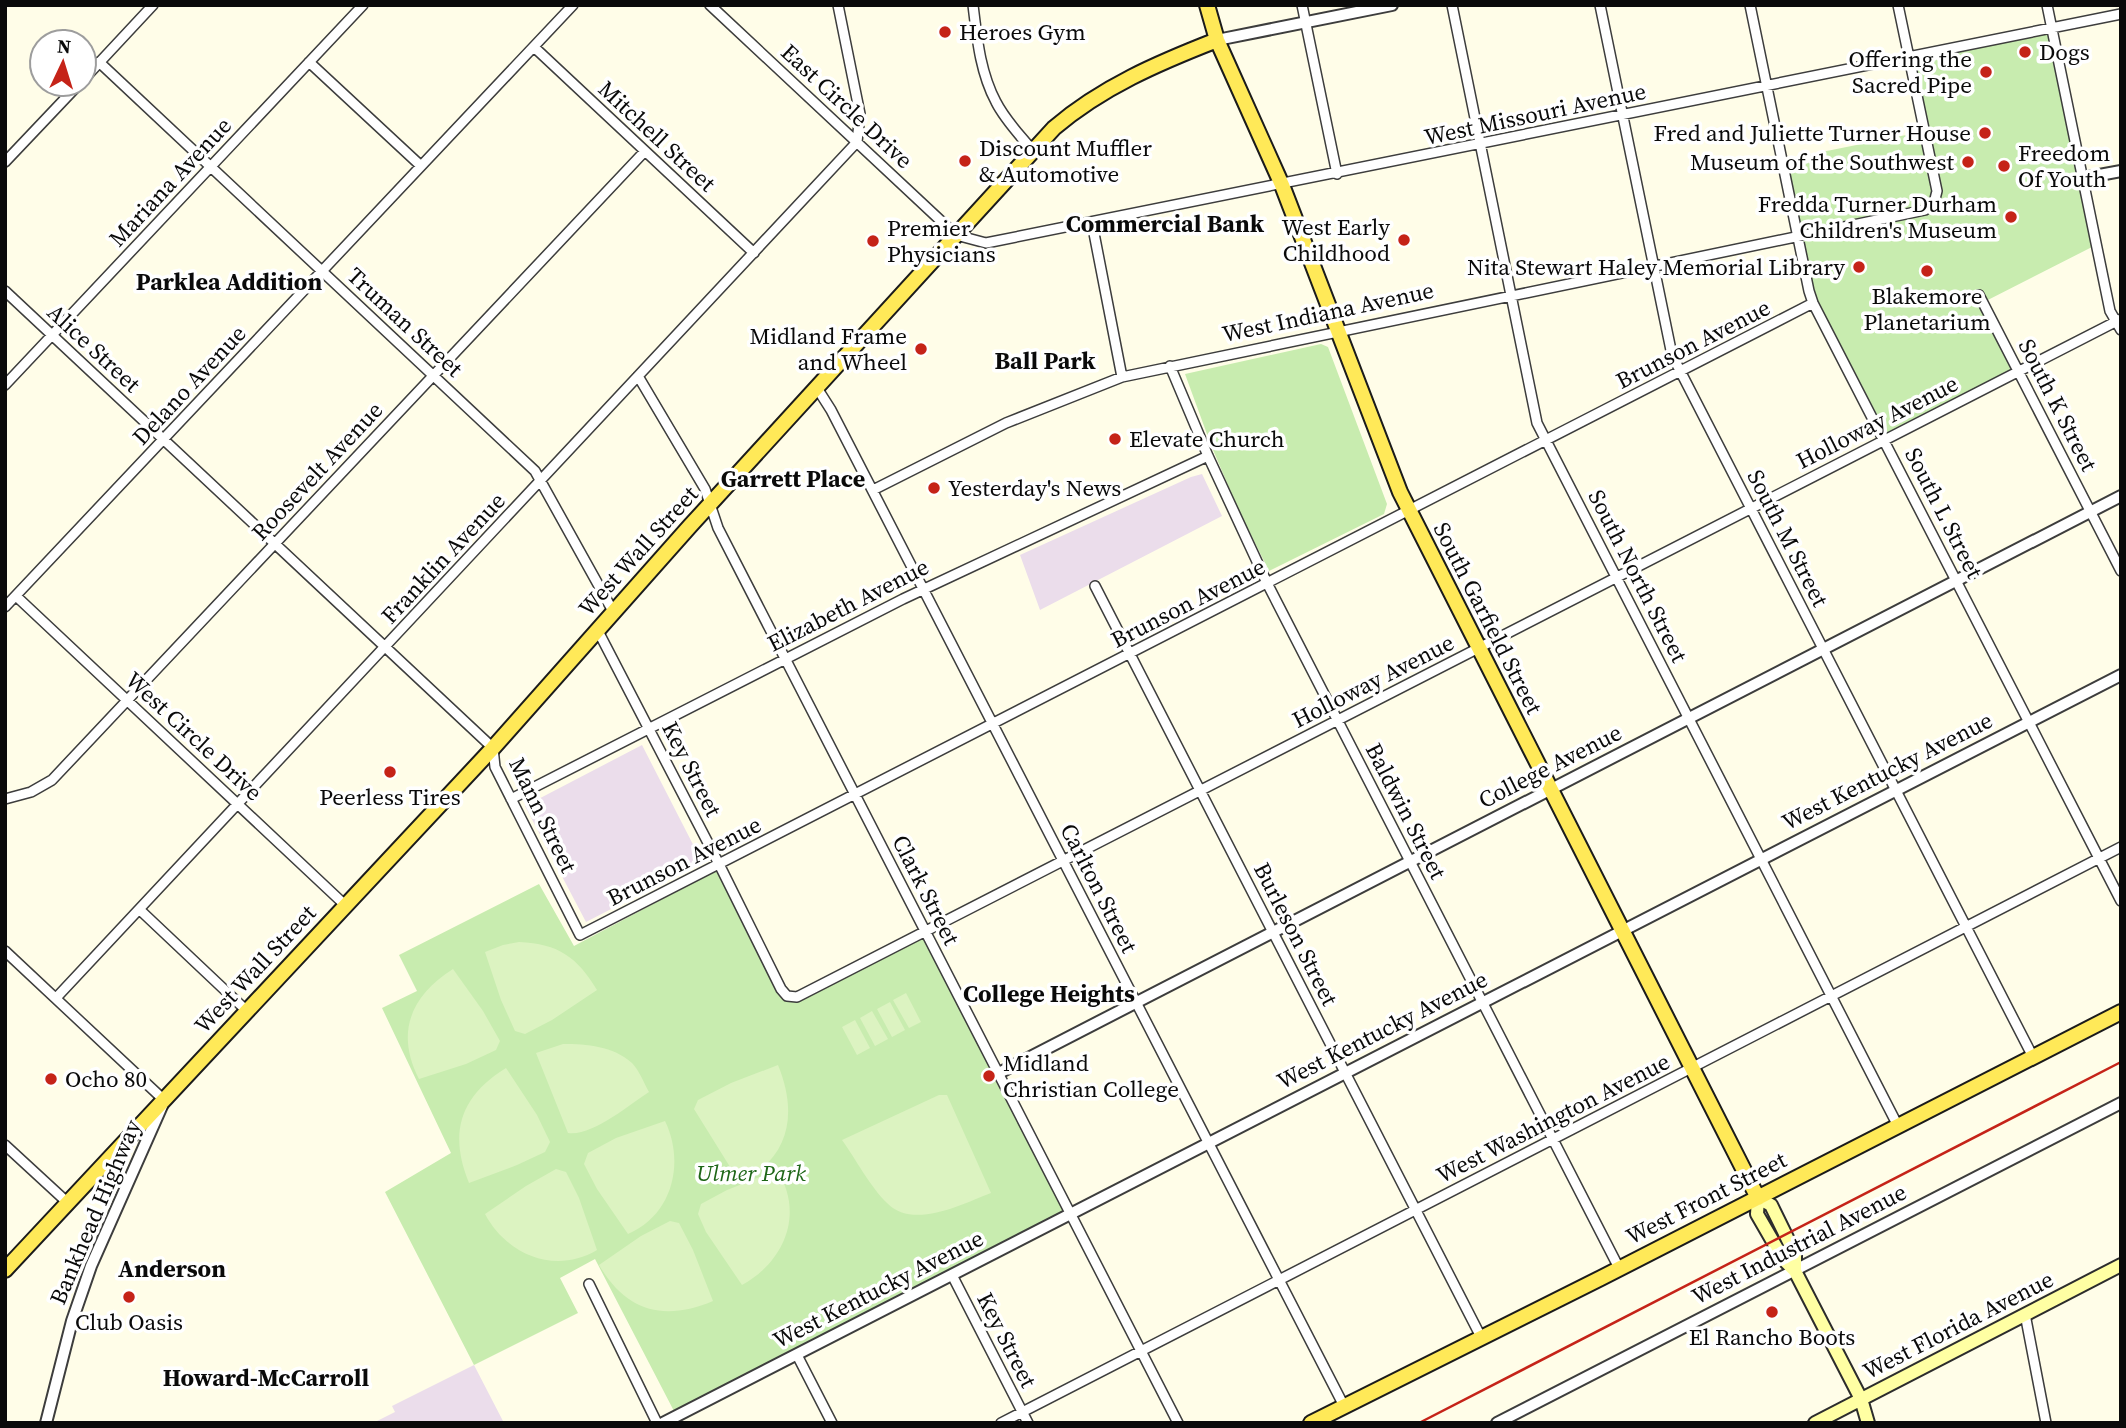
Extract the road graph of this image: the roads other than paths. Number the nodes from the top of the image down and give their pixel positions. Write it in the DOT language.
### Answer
graph roads {
  1 [pos="153,5"];
  2 [pos="363,5"];
  3 [pos="573,5"];
  4 [pos="710,5"];
  5 [pos="838,5"];
  6 [pos="973,5"];
  7 [pos="1207,5"];
  8 [pos="1302,5"];
  9 [pos="1392,5"];
  10 [pos="1452,5"];
  11 [pos="1600,5"];
  12 [pos="1750,5"];
  13 [pos="1898,5"];
  14 [pos="2048,5"];
  15 [pos="2121,13"];
  16 [pos="1306,22"];
  17 [pos="2052,28"];
  18 [pos="1217,40"];
  19 [pos="534,47"];
  20 [pos="1909,57"];
  21 [pos="100,62"];
  22 [pos="309,62"];
  23 [pos="1766,86"];
  24 [pos="66,98"];
  25 [pos="1623,116"];
  26 [pos="857,142"];
  27 [pos="1480,145"];
  28 [pos="1032,150"];
  29 [pos="645,151"];
  30 [pos="5,162"];
  31 [pos="421,166"];
  32 [pos="211,167"];
  33 [pos="2121,171"];
  34 [pos="1337,174"];
  35 [pos="2083,178"];
  36 [pos="1282,185"];
  37 [pos="1092,223"];
  38 [pos="956,235"];
  39 [pos="1798,237"];
  40 [pos="754,253"];
  41 [pos="1654,266"];
  42 [pos="323,271"];
  43 [pos="5,291"];
  44 [pos="1979,295"];
  45 [pos="1511,296"];
  46 [pos="1814,303"];
  47 [pos="2119,323"];
  48 [pos="1338,331"];
  49 [pos="52,335"];
  50 [pos="1170,366"];
  51 [pos="2019,371"];
  52 [pos="1681,372"];
  53 [pos="434,376"];
  54 [pos="638,376"];
  55 [pos="1122,377"];
  56 [pos="5,385"];
  57 [pos="817,388"];
  58 [pos="163,439"];
  59 [pos="1546,440"];
  60 [pos="1885,440"];
  61 [pos="1208,456"];
  62 [pos="541,481"];
  63 [pos="873,490"];
  64 [pos="2121,496"];
  65 [pos="710,505"];
  66 [pos="1751,508"];
  67 [pos="1409,511"];
  68 [pos="2090,512"];
  69 [pos="275,544"];
  70 [pos="2121,570"];
  71 [pos="1617,578"];
  72 [pos="1958,581"];
  73 [pos="1268,583"];
  74 [pos="1095,586"];
  75 [pos="924,589"];
  76 [pos="16,596"];
  77 [pos="5,607"];
  78 [pos="614,613"];
  79 [pos="598,631"];
  80 [pos="386,648"];
  81 [pos="1479,649"];
  82 [pos="1824,649"];
  83 [pos="1131,654"];
  84 [pos="785,658"];
  85 [pos="2121,675"];
  86 [pos="127,700"];
  87 [pos="1689,718"];
  88 [pos="1338,720"];
  89 [pos="2029,722"];
  90 [pos="993,724"];
  91 [pos="648,728"];
  92 [pos="493,748"];
  93 [pos="1550,790"];
  94 [pos="1896,790"];
  95 [pos="1201,791"];
  96 [pos="855,795"];
  97 [pos="5,799"];
  98 [pos="511,799"];
  99 [pos="239,805"];
  100 [pos="2121,847"];
  101 [pos="1762,859"];
  102 [pos="2099,859"];
  103 [pos="1411,861"];
  104 [pos="1063,862"];
  105 [pos="720,866"];
  106 [pos="2121,901"];
  107 [pos="345,905"];
  108 [pos="140,910"];
  109 [pos="1966,927"];
  110 [pos="1622,931"];
  111 [pos="1273,932"];
  112 [pos="926,933"];
  113 [pos="580,935"];
  114 [pos="5,951"];
  115 [pos="1832,996"];
  116 [pos="56,998"];
  117 [pos="791,998"];
  118 [pos="1483,1002"];
  119 [pos="1136,1003"];
  120 [pos="248,1012"];
  121 [pos="2121,1012"];
  122 [pos="2033,1057"];
  123 [pos="1693,1068"];
  124 [pos="999,1073"];
  125 [pos="1346,1073"];
  126 [pos="164,1100"];
  127 [pos="2121,1103"];
  128 [pos="1898,1126"];
  129 [pos="1554,1139"];
  130 [pos="1208,1143"];
  131 [pos="5,1145"];
  132 [pos="1758,1198"];
  133 [pos="68,1203"];
  134 [pos="1416,1210"];
  135 [pos="1070,1214"];
  136 [pos="2121,1265"];
  137 [pos="1619,1268"];
  138 [pos="5,1270"];
  139 [pos="1795,1270"];
  140 [pos="952,1275"];
  141 [pos="1279,1281"];
  142 [pos="589,1284"];
  143 [pos="2025,1314"];
  144 [pos="1481,1337"];
  145 [pos="1141,1351"];
  146 [pos="797,1354"];
  147 [pos="1861,1399"];
  148 [pos="1344,1406"];
  149 [pos="1022,1412"];
  150 [pos="46,1423"];
  151 [pos="657,1423"];
  152 [pos="663,1423"];
  153 [pos="832,1423"];
  154 [pos="1001,1423"];
  155 [pos="1028,1423"];
  156 [pos="1178,1423"];
  157 [pos="1311,1423"];
  158 [pos="1497,1423"];
  159 [pos="1815,1423"];
  160 [pos="1868,1423"];
  161 [pos="2046,1423"];
  1 -- 21 [label="street"];
  2 -- 22 [label="street, Mariana Avenue"];
  3 -- 19 [label="street, Delano Avenue"];
  4 -- 26 [label="street, East Circle Drive"];
  5 -- 26 [label="street"];
  6 -- 28 [label="street"];
  7 -- 18 [label="main road, South Garfield Street"];
  8 -- 16 [label="street"];
  9 -- 16 [label="street, West Wall Street"];
  10 -- 27 [label="street, South North Street"];
  11 -- 25 [label="street, South M Street"];
  12 -- 23 [label="street, South L Street"];
  13 -- 20 [label="street"];
  14 -- 17 [label="street"];
  15 -- 17 [label="street, West Missouri Avenue"];
  16 -- 18 [label="street, West Wall Street"];
  16 -- 34 [label="street"];
  17 -- 20 [label="street, West Missouri Avenue"];
  17 -- 35 [label="street"];
  18 -- 28 [label="main road, West Wall Street"];
  18 -- 36 [label="main road, South Garfield Street"];
  19 -- 29 [label="street, Mitchell Street"];
  19 -- 31 [label="street, Delano Avenue"];
  20 -- 23 [label="street, West Missouri Avenue"];
  20 -- 39 [label="street, West Indiana Avenue"];
  21 -- 32 [label="street, Truman Street"];
  22 -- 31 [label="street"];
  22 -- 32 [label="street, Mariana Avenue"];
  23 -- 25 [label="street, West Missouri Avenue"];
  23 -- 39 [label="street, South L Street"];
  24 -- 30 [label="street"];
  25 -- 27 [label="street, West Missouri Avenue"];
  25 -- 41 [label="street, South M Street"];
  26 -- 38 [label="street, East Circle Drive"];
  26 -- 40 [label="street, Franklin Avenue"];
  27 -- 34 [label="street, West Missouri Avenue"];
  27 -- 45 [label="street, South North Street"];
  28 -- 38 [label="main road, West Wall Street"];
  29 -- 40 [label="street, Mitchell Street"];
  29 -- 53 [label="street, Roosevelt Avenue"];
  31 -- 42 [label="street, Delano Avenue"];
  32 -- 42 [label="street, Truman Street"];
  32 -- 49 [label="street, Mariana Avenue"];
  33 -- 35 [label="street"];
  34 -- 36 [label="street, West Missouri Avenue"];
  35 -- 47 [label="street"];
  36 -- 37 [label="street, West Missouri Avenue"];
  36 -- 48 [label="main road, South Garfield Street"];
  37 -- 38 [label="street, West Missouri Avenue"];
  37 -- 55 [label="street"];
  38 -- 57 [label="main road, West Wall Street"];
  39 -- 41 [label="street, West Indiana Avenue"];
  39 -- 46 [label="street, South L Street"];
  40 -- 54 [label="street, Franklin Avenue"];
  41 -- 45 [label="street, West Indiana Avenue"];
  41 -- 52 [label="street, South M Street"];
  42 -- 53 [label="street, Truman Street"];
  42 -- 58 [label="street, Delano Avenue"];
  43 -- 49 [label="street, Alice Street"];
  44 -- 51 [label="street, South K Street"];
  45 -- 48 [label="street, West Indiana Avenue"];
  45 -- 59 [label="street, South North Street"];
  46 -- 52 [label="street, Brunson Avenue"];
  46 -- 60 [label="street, South L Street"];
  47 -- 51 [label="street, Holloway Avenue"];
  48 -- 50 [label="street, West Indiana Avenue"];
  48 -- 67 [label="main road, South Garfield Street"];
  49 -- 56 [label="street, Mariana Avenue"];
  49 -- 58 [label="street, Alice Street"];
  50 -- 55 [label="street, West Indiana Avenue"];
  50 -- 61 [label="street, Baldwin Street"];
  51 -- 60 [label="street, Holloway Avenue"];
  51 -- 68 [label="street, South K Street"];
  52 -- 59 [label="street, Brunson Avenue"];
  52 -- 66 [label="street, South M Street"];
  53 -- 62 [label="street, Truman Street"];
  53 -- 69 [label="street, Roosevelt Avenue"];
  54 -- 62 [label="street, Franklin Avenue"];
  54 -- 65 [label="street, Clark Street"];
  55 -- 63 [label="street, West Indiana Avenue"];
  57 -- 63 [label="street, Carlton Street"];
  57 -- 65 [label="main road, West Wall Street"];
  58 -- 69 [label="street, Alice Street"];
  58 -- 76 [label="street, Delano Avenue"];
  59 -- 67 [label="street, Brunson Avenue"];
  59 -- 71 [label="street, South North Street"];
  60 -- 66 [label="street, Holloway Avenue"];
  60 -- 72 [label="street, South L Street"];
  61 -- 73 [label="street, Baldwin Street"];
  61 -- 75 [label="street, Elizabeth Avenue"];
  62 -- 78 [label="street, Truman Street"];
  62 -- 80 [label="street, Franklin Avenue"];
  63 -- 75 [label="street, Carlton Street"];
  64 -- 68 [label="street, College Avenue"];
  65 -- 78 [label="main road, West Wall Street"];
  65 -- 84 [label="street, Clark Street"];
  66 -- 71 [label="street, Holloway Avenue"];
  66 -- 82 [label="street, South M Street"];
  67 -- 73 [label="street, Brunson Avenue"];
  67 -- 81 [label="main road, South Garfield Street"];
  68 -- 70 [label="street, South K Street"];
  68 -- 72 [label="street, College Avenue"];
  69 -- 80 [label="street, Alice Street"];
  69 -- 86 [label="street, Roosevelt Avenue"];
  71 -- 81 [label="street, Holloway Avenue"];
  71 -- 87 [label="street, South North Street"];
  72 -- 82 [label="street, College Avenue"];
  72 -- 89 [label="street, South L Street"];
  73 -- 83 [label="street, Brunson Avenue"];
  73 -- 88 [label="street, Baldwin Street"];
  74 -- 83 [label="street, Burleson Street"];
  75 -- 84 [label="street, Elizabeth Avenue"];
  75 -- 90 [label="street, Carlton Street"];
  76 -- 77 [label="street, Delano Avenue"];
  76 -- 86 [label="street, West Circle Drive"];
  78 -- 79 [label="main road, West Wall Street"];
  79 -- 91 [label="street, Key Street"];
  79 -- 92 [label="main road, West Wall Street"];
  80 -- 92 [label="street, Alice Street"];
  80 -- 99 [label="street, Franklin Avenue"];
  81 -- 88 [label="street, Holloway Avenue"];
  81 -- 93 [label="main road, South Garfield Street"];
  82 -- 87 [label="street, College Avenue"];
  82 -- 94 [label="street, South M Street"];
  83 -- 90 [label="street, Brunson Avenue"];
  83 -- 95 [label="street, Burleson Street"];
  84 -- 91 [label="street, Elizabeth Avenue"];
  84 -- 96 [label="street, Clark Street"];
  85 -- 89 [label="street, West Kentucky Avenue"];
  86 -- 97 [label="street, Roosevelt Avenue"];
  86 -- 99 [label="street, West Circle Drive"];
  87 -- 93 [label="street, College Avenue"];
  87 -- 101 [label="street, South North Street"];
  88 -- 95 [label="street, Holloway Avenue"];
  88 -- 103 [label="street, Baldwin Street"];
  89 -- 94 [label="street, West Kentucky Avenue"];
  89 -- 102 [label="street, South L Street"];
  90 -- 96 [label="street, Brunson Avenue"];
  90 -- 104 [label="street, Carlton Street"];
  91 -- 98 [label="street, Elizabeth Avenue"];
  91 -- 105 [label="street, Key Street"];
  92 -- 98 [label="street, Mann Street"];
  92 -- 107 [label="main road, West Wall Street"];
  93 -- 103 [label="street, College Avenue"];
  93 -- 110 [label="main road, South Garfield Street"];
  94 -- 101 [label="street, West Kentucky Avenue"];
  94 -- 109 [label="street, South M Street"];
  95 -- 104 [label="street, Holloway Avenue"];
  95 -- 111 [label="street, Burleson Street"];
  96 -- 105 [label="street, Brunson Avenue"];
  96 -- 112 [label="street, Clark Street"];
  98 -- 113 [label="street, Mann Street"];
  99 -- 107 [label="street, West Circle Drive"];
  99 -- 108 [label="street, Franklin Avenue"];
  100 -- 102 [label="street, West Washington Avenue"];
  101 -- 110 [label="street, West Kentucky Avenue"];
  101 -- 115 [label="street, South North Street"];
  102 -- 106 [label="street, South L Street"];
  102 -- 109 [label="street, West Washington Avenue"];
  103 -- 111 [label="street, College Avenue"];
  103 -- 118 [label="street, Baldwin Street"];
  104 -- 112 [label="street, Holloway Avenue"];
  104 -- 119 [label="street, Carlton Street"];
  105 -- 113 [label="street, Brunson Avenue"];
  105 -- 117 [label="street, Key Street"];
  107 -- 120 [label="main road, West Wall Street"];
  108 -- 116 [label="street, Franklin Avenue"];
  108 -- 120 [label="street"];
  109 -- 115 [label="street, West Washington Avenue"];
  109 -- 122 [label="street, South M Street"];
  110 -- 118 [label="street, West Kentucky Avenue"];
  110 -- 123 [label="main road, South Garfield Street"];
  111 -- 119 [label="street, College Avenue"];
  111 -- 125 [label="street, Burleson Street"];
  112 -- 117 [label="street, Holloway Avenue"];
  112 -- 124 [label="street, Clark Street"];
  114 -- 116 [label="street"];
  115 -- 123 [label="street, West Washington Avenue"];
  115 -- 128 [label="street, South North Street"];
  116 -- 126 [label="street"];
  118 -- 125 [label="street, West Kentucky Avenue"];
  118 -- 129 [label="street, Baldwin Street"];
  119 -- 124 [label="street, College Avenue"];
  119 -- 130 [label="street, Carlton Street"];
  120 -- 126 [label="main road, West Wall Street"];
  121 -- 122 [label="main road, West Front Street"];
  122 -- 128 [label="main road, West Front Street"];
  123 -- 129 [label="street, West Washington Avenue"];
  123 -- 132 [label="main road, South Garfield Street"];
  124 -- 135 [label="street, Clark Street"];
  125 -- 130 [label="street, West Kentucky Avenue"];
  125 -- 134 [label="street, Burleson Street"];
  126 -- 133 [label="main road, West Wall Street"];
  126 -- 150 [label="street, Bankhead Highway"];
  127 -- 139 [label="street, West Industrial Avenue"];
  128 -- 132 [label="main road, West Front Street"];
  129 -- 134 [label="street, West Washington Avenue"];
  129 -- 137 [label="street, Baldwin Street"];
  130 -- 135 [label="street, West Kentucky Avenue"];
  130 -- 141 [label="street, Carlton Street"];
  131 -- 133 [label="street"];
  132 -- 137 [label="main road, West Front Street"];
  132 -- 139 [label="main road, South Garfield Street"];
  133 -- 138 [label="main road, West Wall Street"];
  134 -- 141 [label="street, West Washington Avenue"];
  134 -- 144 [label="street, Burleson Street"];
  135 -- 140 [label="street, West Kentucky Avenue"];
  135 -- 145 [label="street, Clark Street"];
  136 -- 143 [label="main road, West Florida Avenue"];
  137 -- 144 [label="main road, West Front Street"];
  139 -- 147 [label="main road, South Garfield Street"];
  139 -- 158 [label="street, West Industrial Avenue"];
  140 -- 146 [label="street, West Kentucky Avenue"];
  140 -- 149 [label="street, Key Street"];
  141 -- 145 [label="street, West Washington Avenue"];
  141 -- 148 [label="street, Carlton Street"];
  142 -- 151 [label="street"];
  143 -- 147 [label="main road, West Florida Avenue"];
  143 -- 161 [label="street"];
  144 -- 148 [label="main road, West Front Street"];
  145 -- 149 [label="street, West Washington Avenue"];
  145 -- 156 [label="street, Clark Street"];
  146 -- 152 [label="street, West Kentucky Avenue"];
  146 -- 153 [label="street"];
  147 -- 159 [label="main road, West Florida Avenue"];
  147 -- 160 [label="main road, South Garfield Street"];
  148 -- 157 [label="main road, West Front Street"];
  149 -- 154 [label="street, West Washington Avenue"];
  149 -- 155 [label="street, Key Street"];
}
